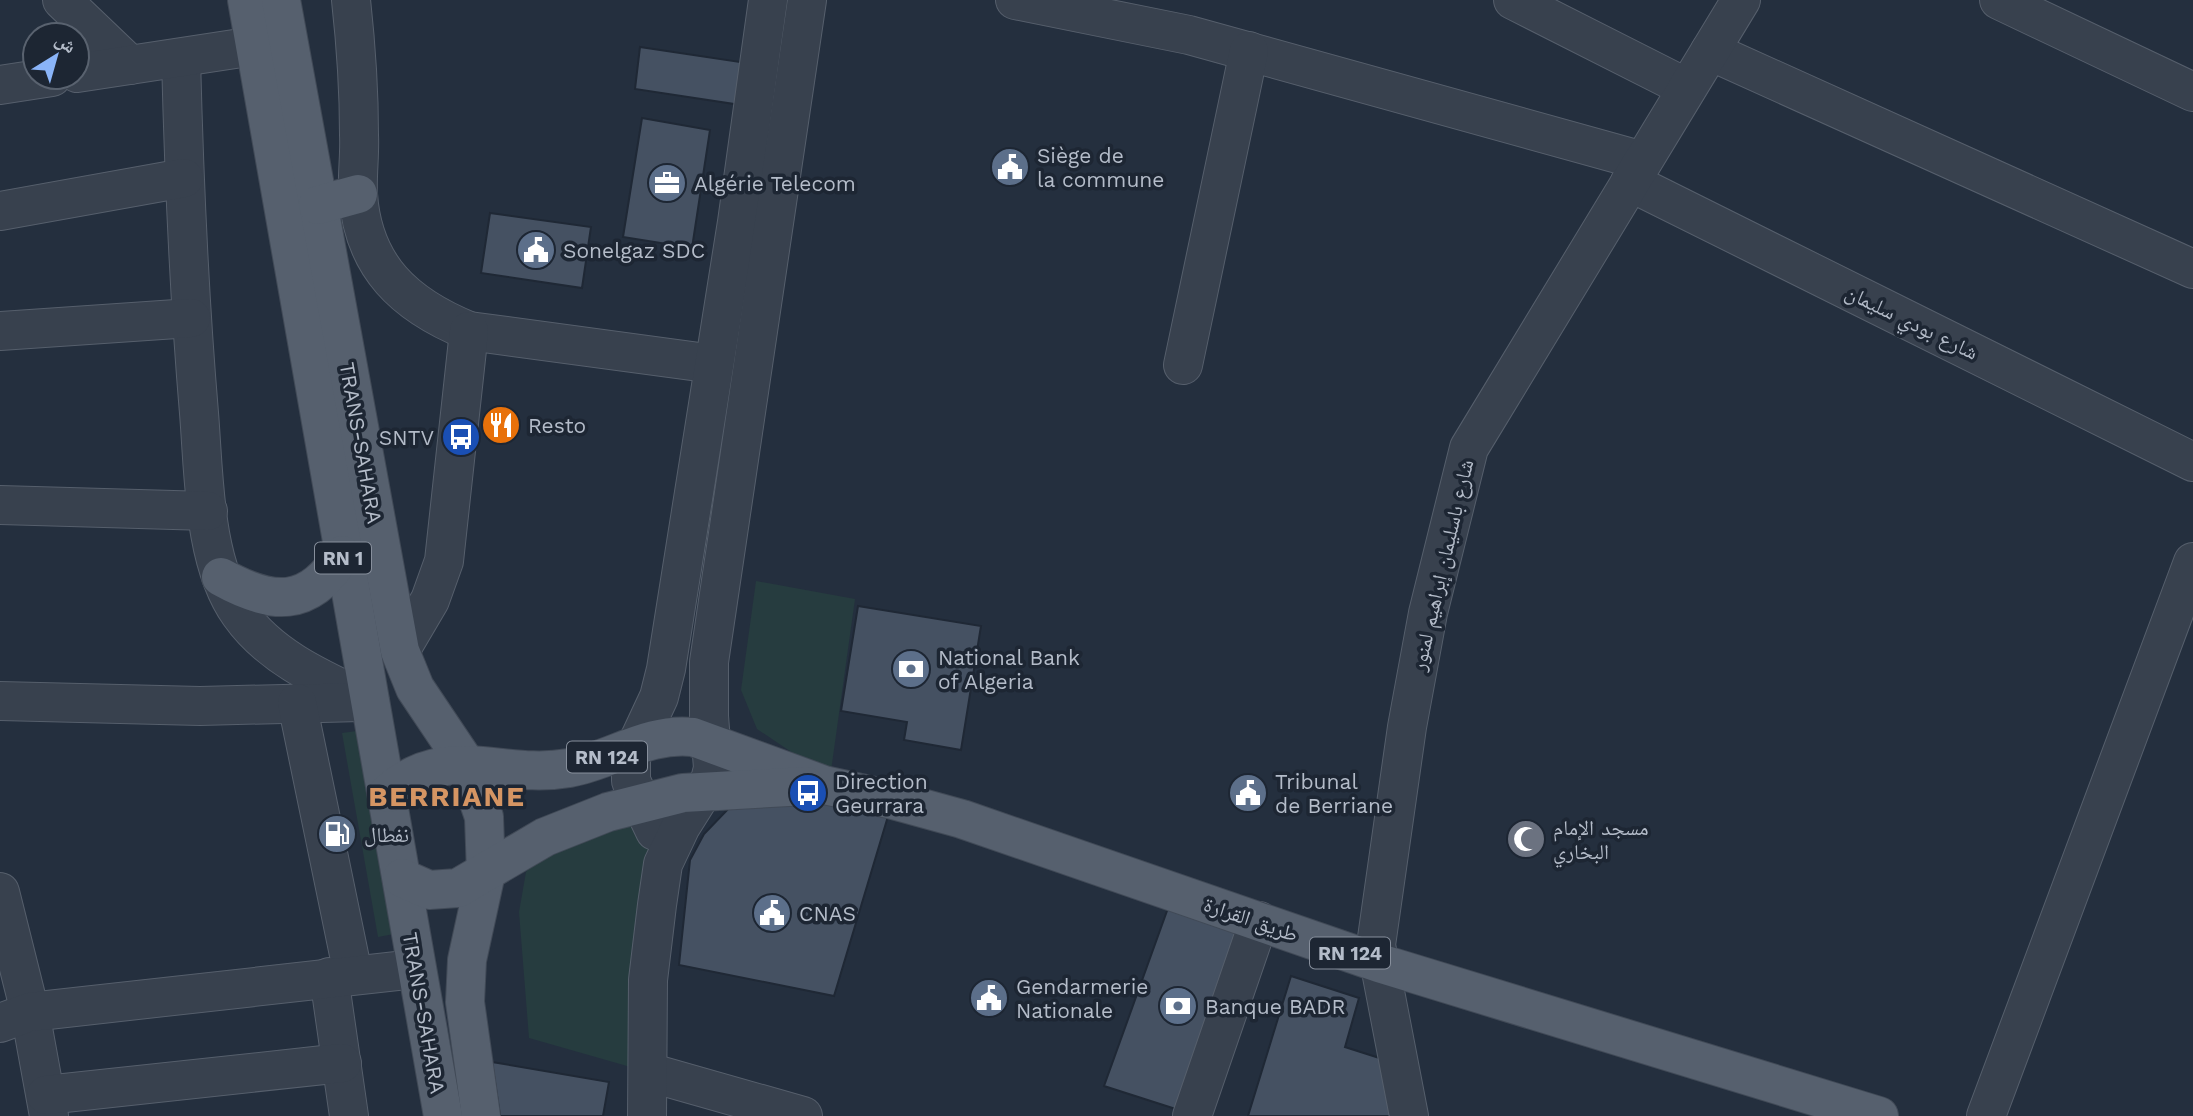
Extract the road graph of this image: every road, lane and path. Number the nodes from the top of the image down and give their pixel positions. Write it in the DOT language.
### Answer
graph roads {
  1 [pos="62,0"];
  2 [pos="247,0"];
  3 [pos="281,0"];
  4 [pos="351,0"];
  5 [pos="768,0"];
  6 [pos="807,0"];
  7 [pos="1015,0"];
  8 [pos="1513,0"];
  9 [pos="1741,0"];
  10 [pos="1999,0"];
  11 [pos="1121,10"];
  12 [pos="254,46"];
  13 [pos="1249,51"];
  14 [pos="1710,51"];
  15 [pos="181,58"];
  16 [pos="130,65"];
  17 [pos="91,71"];
  18 [pos="21,82"];
  19 [pos="0,85"];
  20 [pos="1688,88"];
  21 [pos="2193,92"];
  22 [pos="1637,172"];
  23 [pos="184,178"];
  24 [pos="358,194"];
  25 [pos="318,205"];
  26 [pos="0,211"];
  27 [pos="737,222"];
  28 [pos="774,227"];
  29 [pos="2193,270"];
  30 [pos="191,318"];
  31 [pos="0,331"];
  32 [pos="469,331"];
  33 [pos="714,364"];
  34 [pos="1183,365"];
  35 [pos="701,453"];
  36 [pos="739,459"];
  37 [pos="2193,462"];
  38 [pos="0,505"];
  39 [pos="208,511"];
  40 [pos="342,555"];
  41 [pos="2193,562"];
  42 [pos="221,577"];
  43 [pos="400,651"];
  44 [pos="0,701"];
  45 [pos="370,702"];
  46 [pos="297,703"];
  47 [pos="712,744"];
  48 [pos="634,745"];
  49 [pos="466,764"];
  50 [pos="824,785"];
  51 [pos="704,790"];
  52 [pos="388,793"];
  53 [pos="641,803"];
  54 [pos="663,864"];
  55 [pos="486,873"];
  56 [pos="402,878"];
  57 [pos="0,892"];
  58 [pos="1259,921"];
  59 [pos="1379,962"];
  60 [pos="415,969"];
  61 [pos="341,976"];
  62 [pos="15,1018"];
  63 [pos="342,1063"];
  64 [pos="648,1072"];
  65 [pos="48,1105"];
  66 [pos="349,1116"];
  67 [pos="443,1116"];
  68 [pos="481,1116"];
  69 [pos="646,1116"];
  70 [pos="803,1116"];
  71 [pos="1192,1116"];
  72 [pos="1409,1116"];
  73 [pos="1879,1116"];
  74 [pos="1986,1116"];
  1 -- 16 [label="street"];
  2 -- 12 [label="main road, TRANS-SAHARA / RN 1"];
  3 -- 25 [label="main road, TRANS-SAHARA"];
  4 -- 24 [label="street"];
  5 -- 27 [label="street"];
  6 -- 28 [label="street"];
  7 -- 11 [label="street, شارع بودي سليمان"];
  8 -- 20 [label="street"];
  9 -- 14 [label="street, شارع باسليمان إبراهيم لمنور"];
  10 -- 21 [label="street"];
  11 -- 13 [label="street, شارع بودي سليمان"];
  12 -- 15 [label="street"];
  12 -- 40 [label="main road, TRANS-SAHARA / RN 1"];
  13 -- 22 [label="street, شارع بودي سليمان"];
  13 -- 34 [label="street"];
  14 -- 20 [label="street, شارع باسليمان إبراهيم لمنور"];
  14 -- 29 [label="street"];
  15 -- 16 [label="street"];
  15 -- 23 [label="street"];
  16 -- 17 [label="street"];
  18 -- 19 [label="street"];
  20 -- 22 [label="street, شارع باسليمان إبراهيم لمنور"];
  22 -- 37 [label="street, شارع بودي سليمان"];
  22 -- 59 [label="street, شارع باسليمان إبراهيم لمنور"];
  23 -- 26 [label="street"];
  23 -- 30 [label="street"];
  24 -- 25 [label="main road"];
  24 -- 32 [label="street"];
  25 -- 43 [label="main road, TRANS-SAHARA"];
  27 -- 28 [label="street"];
  27 -- 33 [label="street"];
  28 -- 36 [label="street"];
  30 -- 31 [label="street"];
  30 -- 39 [label="street"];
  32 -- 33 [label="street"];
  32 -- 43 [label="street"];
  33 -- 35 [label="street"];
  35 -- 36 [label="street"];
  35 -- 48 [label="street"];
  36 -- 47 [label="street"];
  38 -- 39 [label="street"];
  39 -- 42 [label="street"];
  40 -- 42 [label="main road"];
  40 -- 45 [label="main road, TRANS-SAHARA / RN 1"];
  41 -- 74 [label="street"];
  42 -- 45 [label="street"];
  43 -- 49 [label="main road, TRANS-SAHARA"];
  44 -- 46 [label="street"];
  45 -- 46 [label="street"];
  45 -- 52 [label="main road, TRANS-SAHARA / RN 1"];
  46 -- 61 [label="street"];
  47 -- 48 [label="main road, RN 124"];
  47 -- 50 [label="main road, RN 124"];
  47 -- 51 [label="street"];
  48 -- 49 [label="main road, RN 124"];
  48 -- 53 [label="street"];
  49 -- 52 [label="main road, RN 124"];
  49 -- 55 [label="main road, TRANS-SAHARA"];
  50 -- 51 [label="main road, RN 124"];
  50 -- 58 [label="main road, طريق القرارة / RN 124"];
  51 -- 53 [label="main road, RN 124"];
  51 -- 54 [label="street"];
  52 -- 56 [label="main road, TRANS-SAHARA / RN 1"];
  53 -- 54 [label="street"];
  53 -- 55 [label="main road, RN 124"];
  54 -- 64 [label="street"];
  55 -- 56 [label="main road, RN 124"];
  55 -- 68 [label="main road, TRANS-SAHARA"];
  56 -- 60 [label="main road, TRANS-SAHARA / RN 1"];
  57 -- 62 [label="street"];
  58 -- 59 [label="main road, طريق القرارة / RN 124"];
  58 -- 71 [label="street"];
  59 -- 72 [label="street, شارع باسليمان إبراهيم لمنور"];
  59 -- 73 [label="main road, طريق القرارة / RN 124"];
  60 -- 61 [label="street"];
  60 -- 67 [label="main road, TRANS-SAHARA / RN 1"];
  61 -- 62 [label="street"];
  61 -- 63 [label="street"];
  62 -- 65 [label="street"];
  63 -- 65 [label="street"];
  63 -- 66 [label="street"];
  64 -- 69 [label="street"];
  64 -- 70 [label="street"];
}
